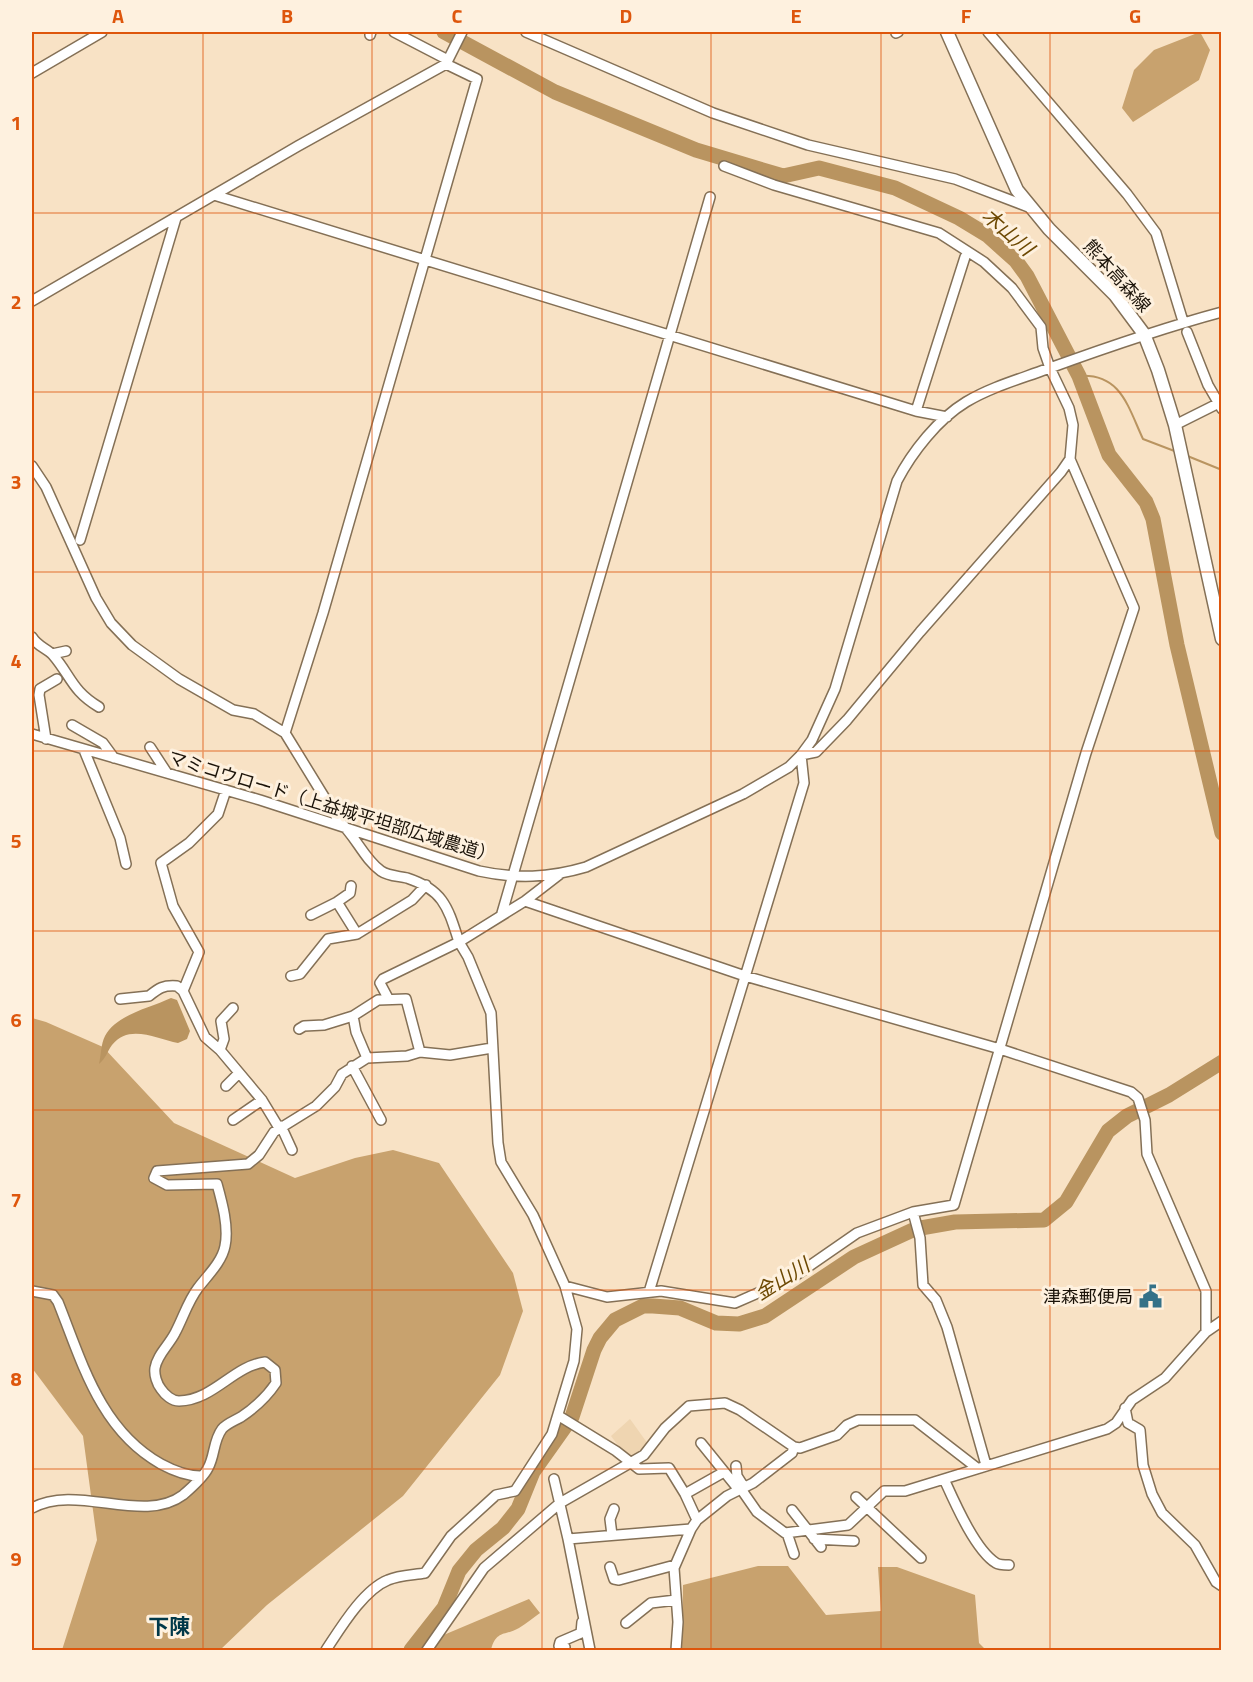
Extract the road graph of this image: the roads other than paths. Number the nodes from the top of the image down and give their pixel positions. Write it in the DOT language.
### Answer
graph roads {
  1 [pos="102,32"];
  2 [pos="394,32"];
  3 [pos="462,32"];
  4 [pos="526,32"];
  5 [pos="947,32"];
  6 [pos="990,33"];
  7 [pos="447,62"];
  8 [pos="32,73"];
  9 [pos="724,166"];
  10 [pos="214,195"];
  11 [pos="710,197"];
  12 [pos="1031,208"];
  13 [pos="176,218"];
  14 [pos="965,256"];
  15 [pos="426,261"];
  16 [pos="32,301"];
  17 [pos="1221,312"];
  18 [pos="1182,318"];
  19 [pos="1187,332"];
  20 [pos="668,334"];
  21 [pos="1144,334"];
  22 [pos="1054,366"];
  23 [pos="1220,404"];
  24 [pos="916,411"];
  25 [pos="948,417"];
  26 [pos="1175,425"];
  27 [pos="1070,459"];
  28 [pos="32,466"];
  29 [pos="80,540"];
  30 [pos="32,637"];
  31 [pos="1221,639"];
  32 [pos="66,651"];
  33 [pos="52,654"];
  34 [pos="57,679"];
  35 [pos="99,707"];
  36 [pos="72,726"];
  37 [pos="285,733"];
  38 [pos="32,734"];
  39 [pos="46,739"];
  40 [pos="150,747"];
  41 [pos="84,750"];
  42 [pos="801,755"];
  43 [pos="114,758"];
  44 [pos="167,773"];
  45 [pos="226,790"];
  46 [pos="350,831"];
  47 [pos="126,864"];
  48 [pos="560,874"];
  49 [pos="510,878"];
  50 [pos="426,885"];
  51 [pos="351,886"];
  52 [pos="525,901"];
  53 [pos="338,902"];
  54 [pos="502,913"];
  55 [pos="310,915"];
  56 [pos="357,934"];
  57 [pos="459,942"];
  58 [pos="291,976"];
  59 [pos="744,976"];
  60 [pos="183,991"];
  61 [pos="388,998"];
  62 [pos="120,999"];
  63 [pos="233,1008"];
  64 [pos="353,1016"];
  65 [pos="299,1029"];
  66 [pos="492,1048"];
  67 [pos="1000,1049"];
  68 [pos="220,1050"];
  69 [pos="420,1052"];
  70 [pos="367,1058"];
  71 [pos="352,1066"];
  72 [pos="239,1073"];
  73 [pos="226,1086"];
  74 [pos="262,1100"];
  75 [pos="233,1120"];
  76 [pos="381,1120"];
  77 [pos="280,1127"];
  78 [pos="292,1150"];
  79 [pos="914,1215"];
  80 [pos="565,1286"];
  81 [pos="32,1292"];
  82 [pos="649,1292"];
  83 [pos="1221,1321"];
  84 [pos="1206,1332"];
  85 [pos="1125,1408"];
  86 [pos="559,1416"];
  87 [pos="700,1443"];
  88 [pos="794,1447"];
  89 [pos="631,1461"];
  90 [pos="736,1466"];
  91 [pos="982,1466"];
  92 [pos="724,1472"];
  93 [pos="200,1476"];
  94 [pos="554,1479"];
  95 [pos="944,1479"];
  96 [pos="741,1488"];
  97 [pos="685,1494"];
  98 [pos="856,1497"];
  99 [pos="560,1503"];
  100 [pos="868,1506"];
  101 [pos="32,1508"];
  102 [pos="614,1509"];
  103 [pos="792,1510"];
  104 [pos="694,1525"];
  105 [pos="804,1529"];
  106 [pos="787,1533"];
  107 [pos="612,1535"];
  108 [pos="568,1539"];
  109 [pos="814,1539"];
  110 [pos="854,1541"];
  111 [pos="821,1547"];
  112 [pos="794,1554"];
  113 [pos="921,1558"];
  114 [pos="675,1565"];
  115 [pos="1009,1565"];
  116 [pos="610,1567"];
  117 [pos="1221,1586"];
  118 [pos="676,1600"];
  119 [pos="583,1617"];
  120 [pos="626,1623"];
  121 [pos="566,1647"];
  122 [pos="326,1650"];
  123 [pos="427,1650"];
  124 [pos="590,1650"];
  125 [pos="676,1650"];
  1 -- 8 [label="street"];
  2 -- 7 [label="street"];
  3 -- 7 [label="street"];
  4 -- 12 [label="street"];
  5 -- 12 [label="main road, 熊本高森線"];
  6 -- 18 [label="street"];
  7 -- 10 [label="street"];
  7 -- 15 [label="street"];
  9 -- 22 [label="street"];
  10 -- 13 [label="street"];
  10 -- 15 [label="street"];
  11 -- 20 [label="street"];
  12 -- 21 [label="main road, 熊本高森線"];
  13 -- 16 [label="street"];
  13 -- 29 [label="street"];
  14 -- 24 [label="street"];
  15 -- 20 [label="street"];
  15 -- 37 [label="street"];
  17 -- 21 [label="street, マミコウロード（上益城平坦部広域農道）"];
  19 -- 23 [label="street"];
  20 -- 24 [label="street"];
  20 -- 49 [label="street"];
  21 -- 22 [label="street, マミコウロード（上益城平坦部広域農道）"];
  21 -- 26 [label="main road, 熊本高森線"];
  22 -- 25 [label="street, マミコウロード（上益城平坦部広域農道）"];
  22 -- 27 [label="street"];
  23 -- 26 [label="street"];
  24 -- 25 [label="street"];
  25 -- 42 [label="street, マミコウロード（上益城平坦部広域農道）"];
  26 -- 31 [label="main road, 熊本高森線"];
  27 -- 42 [label="street"];
  27 -- 67 [label="street"];
  28 -- 37 [label="street"];
  30 -- 33 [label="street"];
  32 -- 33 [label="street"];
  33 -- 35 [label="street"];
  34 -- 39 [label="street"];
  36 -- 43 [label="street"];
  37 -- 46 [label="street"];
  38 -- 39 [label="street, マミコウロード（上益城平坦部広域農道）"];
  39 -- 41 [label="street, マミコウロード（上益城平坦部広域農道）"];
  40 -- 44 [label="street"];
  41 -- 43 [label="street, マミコウロード（上益城平坦部広域農道）"];
  41 -- 47 [label="street"];
  42 -- 48 [label="street, マミコウロード（上益城平坦部広域農道）"];
  42 -- 59 [label="street"];
  43 -- 44 [label="street, マミコウロード（上益城平坦部広域農道）"];
  44 -- 45 [label="street, マミコウロード（上益城平坦部広域農道）"];
  45 -- 46 [label="street, マミコウロード（上益城平坦部広域農道）"];
  45 -- 60 [label="street"];
  46 -- 49 [label="street, マミコウロード（上益城平坦部広域農道）"];
  46 -- 50 [label="street"];
  48 -- 49 [label="street, マミコウロード（上益城平坦部広域農道）"];
  48 -- 52 [label="street"];
  49 -- 54 [label="street"];
  50 -- 56 [label="street"];
  50 -- 57 [label="street"];
  51 -- 53 [label="street"];
  52 -- 54 [label="street"];
  52 -- 59 [label="street"];
  53 -- 55 [label="street"];
  53 -- 56 [label="street"];
  54 -- 57 [label="street"];
  56 -- 58 [label="street"];
  57 -- 61 [label="street"];
  57 -- 66 [label="street"];
  59 -- 67 [label="street"];
  59 -- 82 [label="street"];
  60 -- 62 [label="street"];
  60 -- 68 [label="street"];
  61 -- 64 [label="street"];
  61 -- 69 [label="street"];
  63 -- 68 [label="street"];
  64 -- 65 [label="street"];
  64 -- 70 [label="street"];
  66 -- 69 [label="street"];
  66 -- 80 [label="street"];
  67 -- 79 [label="street"];
  67 -- 84 [label="street"];
  68 -- 72 [label="street"];
  69 -- 70 [label="street"];
  70 -- 71 [label="street"];
  71 -- 76 [label="street"];
  71 -- 77 [label="street"];
  72 -- 73 [label="street"];
  72 -- 74 [label="street"];
  74 -- 75 [label="street"];
  74 -- 77 [label="street"];
  77 -- 78 [label="street"];
  77 -- 93 [label="street"];
  79 -- 82 [label="street"];
  79 -- 91 [label="street"];
  80 -- 82 [label="street"];
  80 -- 86 [label="street"];
  81 -- 93 [label="street"];
  83 -- 84 [label="street"];
  84 -- 85 [label="street"];
  85 -- 91 [label="street"];
  85 -- 117 [label="street"];
  86 -- 89 [label="street"];
  86 -- 122 [label="street"];
  87 -- 92 [label="street"];
  88 -- 89 [label="street"];
  88 -- 91 [label="street"];
  88 -- 96 [label="street"];
  89 -- 97 [label="street"];
  89 -- 99 [label="street"];
  90 -- 96 [label="street"];
  91 -- 95 [label="street"];
  92 -- 96 [label="street"];
  92 -- 97 [label="street"];
  93 -- 101 [label="street"];
  94 -- 99 [label="street"];
  95 -- 100 [label="street"];
  95 -- 115 [label="street"];
  96 -- 104 [label="street"];
  96 -- 106 [label="street"];
  97 -- 104 [label="street"];
  98 -- 100 [label="street"];
  99 -- 108 [label="street"];
  99 -- 123 [label="street"];
  100 -- 105 [label="street"];
  100 -- 113 [label="street"];
  102 -- 107 [label="street"];
  103 -- 105 [label="street"];
  104 -- 107 [label="street"];
  104 -- 114 [label="street"];
  105 -- 106 [label="street"];
  105 -- 109 [label="street"];
  106 -- 112 [label="street"];
  107 -- 108 [label="street"];
  108 -- 119 [label="street"];
  109 -- 110 [label="street"];
  109 -- 111 [label="street"];
  114 -- 116 [label="street"];
  114 -- 118 [label="street"];
  118 -- 120 [label="street"];
  118 -- 125 [label="street"];
  119 -- 121 [label="street"];
  119 -- 124 [label="street"];
}
